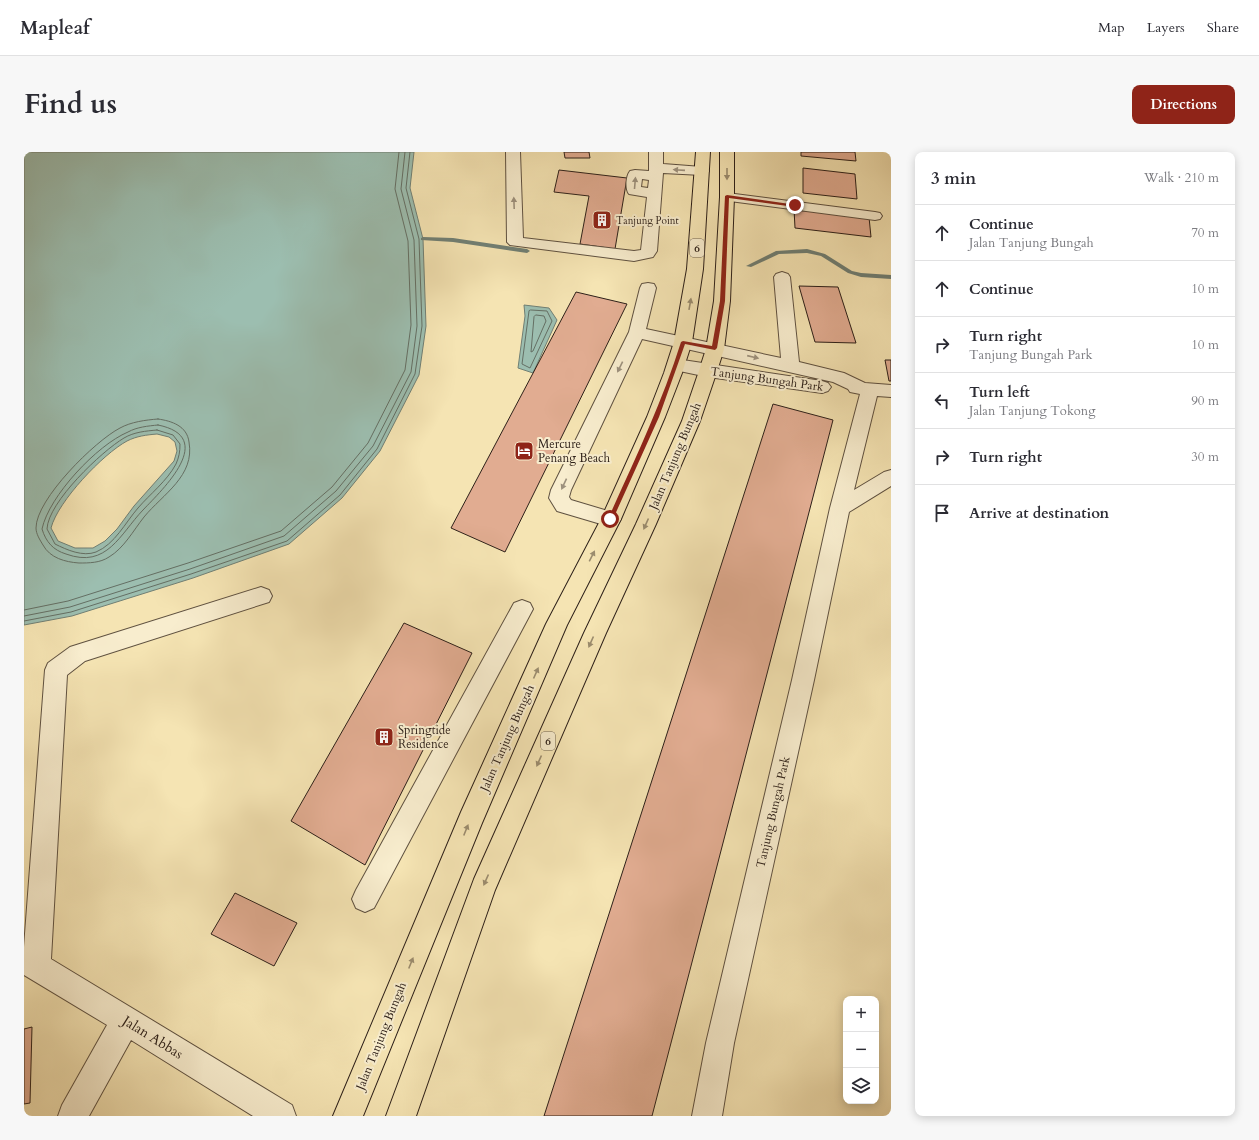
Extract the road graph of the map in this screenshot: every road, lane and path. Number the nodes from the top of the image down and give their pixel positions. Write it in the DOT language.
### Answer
graph roads {
  1 [pos="513,152"];
  2 [pos="656,152"];
  3 [pos="703,152"];
  4 [pos="727,152"];
  5 [pos="656,172"];
  6 [pos="702,172"];
  7 [pos="655,193"];
  8 [pos="727,196"];
  9 [pos="875,216"];
  10 [pos="782,277"];
  11 [pos="648,288"];
  12 [pos="637,332"];
  13 [pos="683,342"];
  14 [pos="715,348"];
  15 [pos="676,365"];
  16 [pos="791,366"];
  17 [pos="708,371"];
  18 [pos="873,389"];
  19 [pos="891,477"];
  20 [pos="840,508"];
  21 [pos="610,519"];
  22 [pos="261,596"];
  23 [pos="522,609"];
  24 [pos="365,899"];
  25 [pos="30,963"];
  26 [pos="126,1020"];
  27 [pos="73,1116"];
  28 [pos="281,1116"];
  29 [pos="348,1116"];
  30 [pos="401,1116"];
  31 [pos="707,1116"];
  7 -- 1 [label="street, one-way"];
  2 -- 5 [label="street"];
  3 -- 6 [label="main road, 6"];
  4 -- 8 [label="main road, 6, one-way"];
  6 -- 5 [label="street, one-way"];
  5 -- 7 [label="street"];
  7 -- 5 [label="street, one-way"];
  13 -- 6 [label="main road, 6, one-way"];
  8 -- 9 [label="street"];
  8 -- 14 [label="main road, 6"];
  10 -- 16 [label="street"];
  11 -- 12 [label="street"];
  12 -- 13 [label="street, Tanjung Bungah Park"];
  12 -- 21 [label="street, one-way"];
  13 -- 14 [label="street, Tanjung Bungah Park"];
  13 -- 15 [label="main road, 6"];
  14 -- 16 [label="street, Tanjung Bungah Park, one-way"];
  14 -- 17 [label="main road, 6"];
  15 -- 17 [label="street, Tanjung Bungah Park"];
  15 -- 21 [label="main road, Jalan Tanjung Bungah / 6"];
  16 -- 18 [label="street, Tanjung Bungah Park"];
  17 -- 18 [label="street, Tanjung Bungah Park"];
  17 -- 30 [label="main road, Jalan Tanjung Bungah / 6, one-way"];
  18 -- 20 [label="street, Tanjung Bungah Park"];
  19 -- 20 [label="street"];
  20 -- 31 [label="street, Tanjung Bungah Park"];
  29 -- 21 [label="main road, Jalan Tanjung Bungah / 6, one-way"];
  22 -- 25 [label="street"];
  23 -- 24 [label="street"];
  25 -- 26 [label="street, Jalan Abbas"];
  26 -- 27 [label="street"];
  26 -- 28 [label="street, Jalan Abbas"];
}
